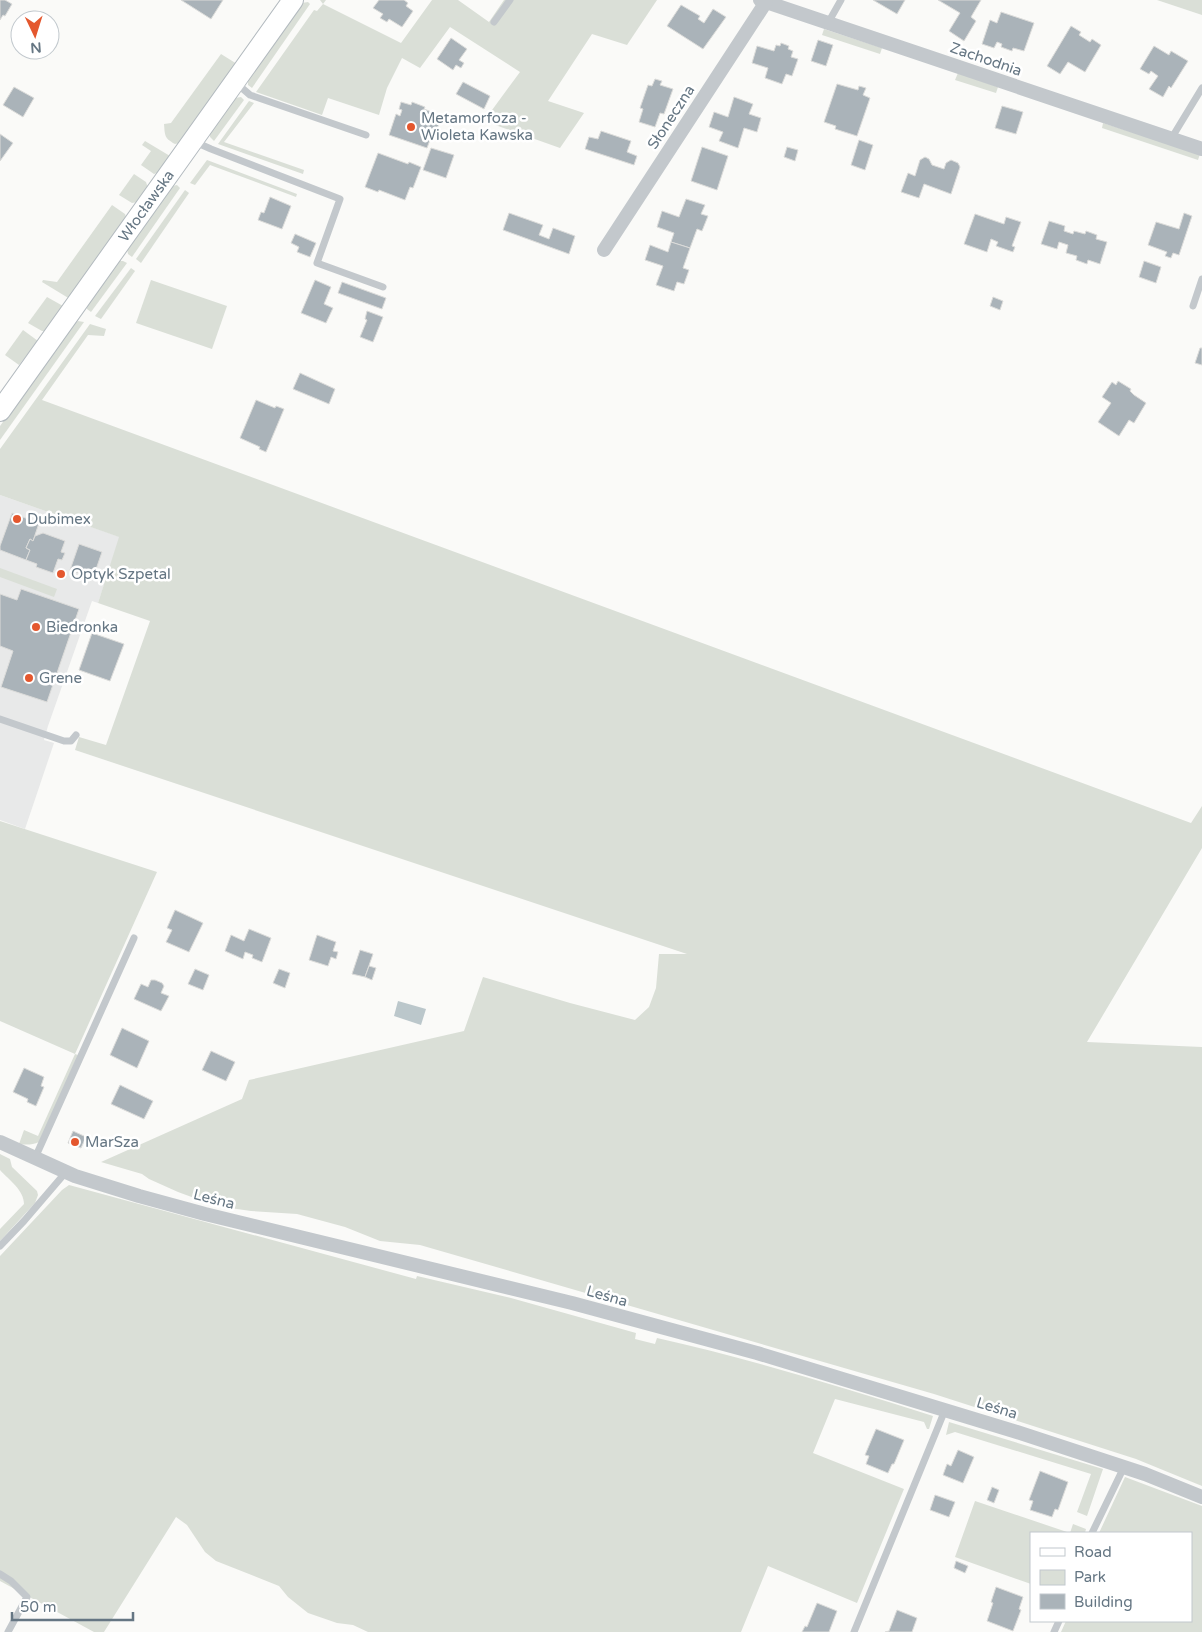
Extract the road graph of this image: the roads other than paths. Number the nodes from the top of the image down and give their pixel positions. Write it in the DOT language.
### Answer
graph roads {
  1 [pos="294,0"];
  2 [pos="510,0"];
  3 [pos="841,0"];
  4 [pos="763,1"];
  5 [pos="494,22"];
  6 [pos="828,22"];
  7 [pos="235,82"];
  8 [pos="1202,88"];
  9 [pos="366,135"];
  10 [pos="1171,139"];
  11 [pos="193,140"];
  12 [pos="1202,149"];
  13 [pos="604,250"];
  14 [pos="1202,279"];
  15 [pos="383,287"];
  16 [pos="1193,306"];
  17 [pos="0,411"];
  18 [pos="0,719"];
  19 [pos="76,735"];
  20 [pos="134,938"];
  21 [pos="0,1142"];
  22 [pos="35,1159"];
  23 [pos="66,1172"];
  24 [pos="0,1246"];
  25 [pos="945,1410"];
  26 [pos="1124,1467"];
  27 [pos="1202,1497"];
  28 [pos="1092,1532"];
  29 [pos="0,1574"];
  30 [pos="8,1632"];
  31 [pos="854,1632"];
  1 -- 7 [label="main road, Włocławska"];
  2 -- 5 [label="lane"];
  3 -- 6 [label="lane"];
  4 -- 6 [label="street, Zachodnia"];
  4 -- 13 [label="street, Słoneczna"];
  6 -- 10 [label="street, Zachodnia"];
  7 -- 9 [label="lane"];
  7 -- 11 [label="main road, Włocławska"];
  8 -- 10 [label="lane"];
  10 -- 12 [label="street, Zachodnia"];
  11 -- 15 [label="lane"];
  11 -- 17 [label="main road, Włocławska"];
  14 -- 16 [label="lane"];
  18 -- 19 [label="lane"];
  20 -- 22 [label="lane"];
  21 -- 22 [label="street, Leśna"];
  22 -- 23 [label="street, Leśna"];
  23 -- 24 [label="lane"];
  23 -- 25 [label="street, Leśna"];
  25 -- 26 [label="street, Leśna"];
  25 -- 31 [label="lane"];
  26 -- 27 [label="street, Leśna"];
  26 -- 28 [label="lane"];
  29 -- 30 [label="lane"];
}
